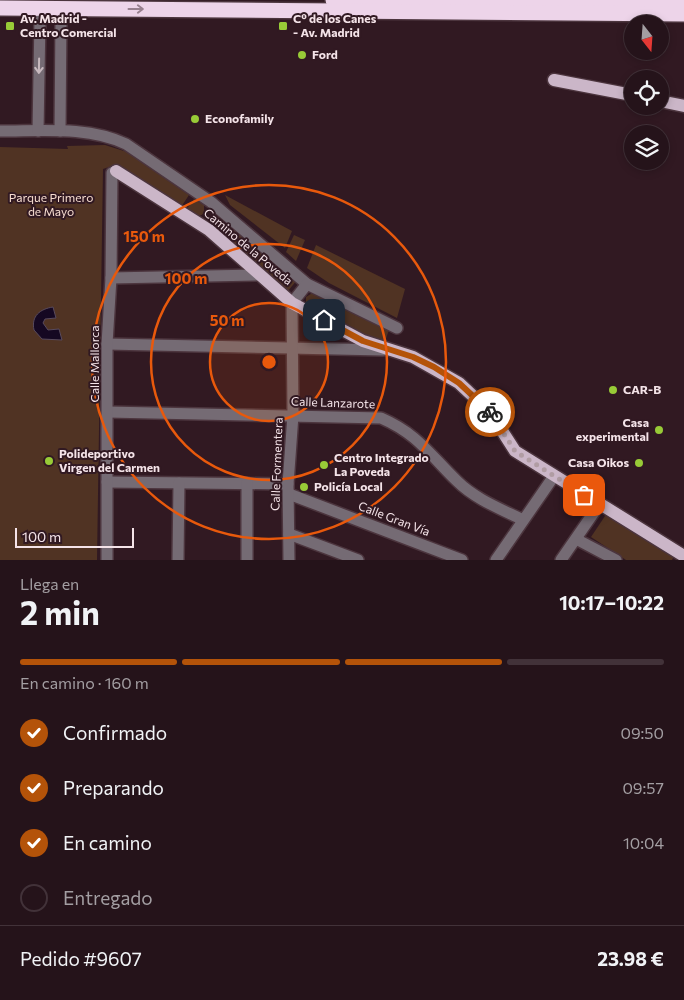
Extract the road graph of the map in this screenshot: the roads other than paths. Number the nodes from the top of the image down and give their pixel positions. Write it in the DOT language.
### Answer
graph roads {
  1 [pos="333,0"];
  2 [pos="684,3"];
  3 [pos="0,8"];
  4 [pos="684,14"];
  5 [pos="40,18"];
  6 [pos="61,18"];
  7 [pos="554,80"];
  8 [pos="624,93"];
  9 [pos="669,103"];
  10 [pos="684,106"];
  11 [pos="0,131"];
  12 [pos="38,131"];
  13 [pos="60,131"];
  14 [pos="116,171"];
  15 [pos="259,275"];
  16 [pos="111,278"];
  17 [pos="306,284"];
  18 [pos="292,303"];
  19 [pos="397,328"];
  20 [pos="107,344"];
  21 [pos="294,349"];
  22 [pos="384,350"];
  23 [pos="108,412"];
  24 [pos="293,416"];
  25 [pos="554,476"];
  26 [pos="107,482"];
  27 [pos="179,483"];
  28 [pos="247,484"];
  29 [pos="288,489"];
  30 [pos="600,505"];
  31 [pos="523,520"];
  32 [pos="289,534"];
  33 [pos="576,538"];
  34 [pos="682,557"];
  35 [pos="107,560"];
  36 [pos="178,560"];
  37 [pos="246,560"];
  38 [pos="289,560"];
  39 [pos="358,560"];
  40 [pos="462,560"];
  41 [pos="496,560"];
  42 [pos="561,560"];
  43 [pos="616,560"];
  1 -- 2 [label="highway"];
  3 -- 4 [label="highway, one-way"];
  5 -- 12 [label="street, one-way"];
  6 -- 13 [label="street"];
  7 -- 8 [label="main road"];
  9 -- 10 [label="main road"];
  11 -- 12 [label="street, Camino de la Poveda"];
  12 -- 13 [label="street, Camino de la Poveda"];
  13 -- 17 [label="street, Camino de la Poveda"];
  14 -- 15 [label="main road, Camino de la Poveda"];
  14 -- 16 [label="street, Calle Mallorca"];
  15 -- 16 [label="street"];
  15 -- 18 [label="main road, Camino de la Poveda"];
  16 -- 20 [label="street, Calle Mallorca"];
  17 -- 18 [label="street"];
  17 -- 19 [label="street, Camino de la Poveda"];
  18 -- 21 [label="street, Calle Formentera"];
  18 -- 22 [label="main road, Camino de la Poveda"];
  20 -- 21 [label="street"];
  20 -- 23 [label="street, Calle Mallorca"];
  21 -- 22 [label="street"];
  21 -- 24 [label="street, Calle Formentera"];
  22 -- 25 [label="main road, Camino de la Poveda"];
  23 -- 24 [label="street, Calle Lanzarote"];
  23 -- 26 [label="street, Calle Mallorca"];
  24 -- 29 [label="street, Calle Formentera"];
  24 -- 31 [label="street, Calle Lanzarote"];
  25 -- 30 [label="main road, Camino de la Poveda"];
  25 -- 31 [label="street"];
  26 -- 27 [label="street"];
  26 -- 35 [label="street, Calle Mallorca"];
  27 -- 28 [label="street"];
  27 -- 36 [label="street"];
  28 -- 29 [label="street"];
  28 -- 37 [label="street"];
  29 -- 32 [label="street, Calle Formentera"];
  29 -- 40 [label="street, Calle Gran Vía"];
  30 -- 33 [label="street"];
  30 -- 34 [label="main road, Camino de la Poveda"];
  31 -- 41 [label="street"];
  32 -- 38 [label="street, Calle Formentera"];
  32 -- 39 [label="street"];
  33 -- 42 [label="street"];
  33 -- 43 [label="street"];
}
